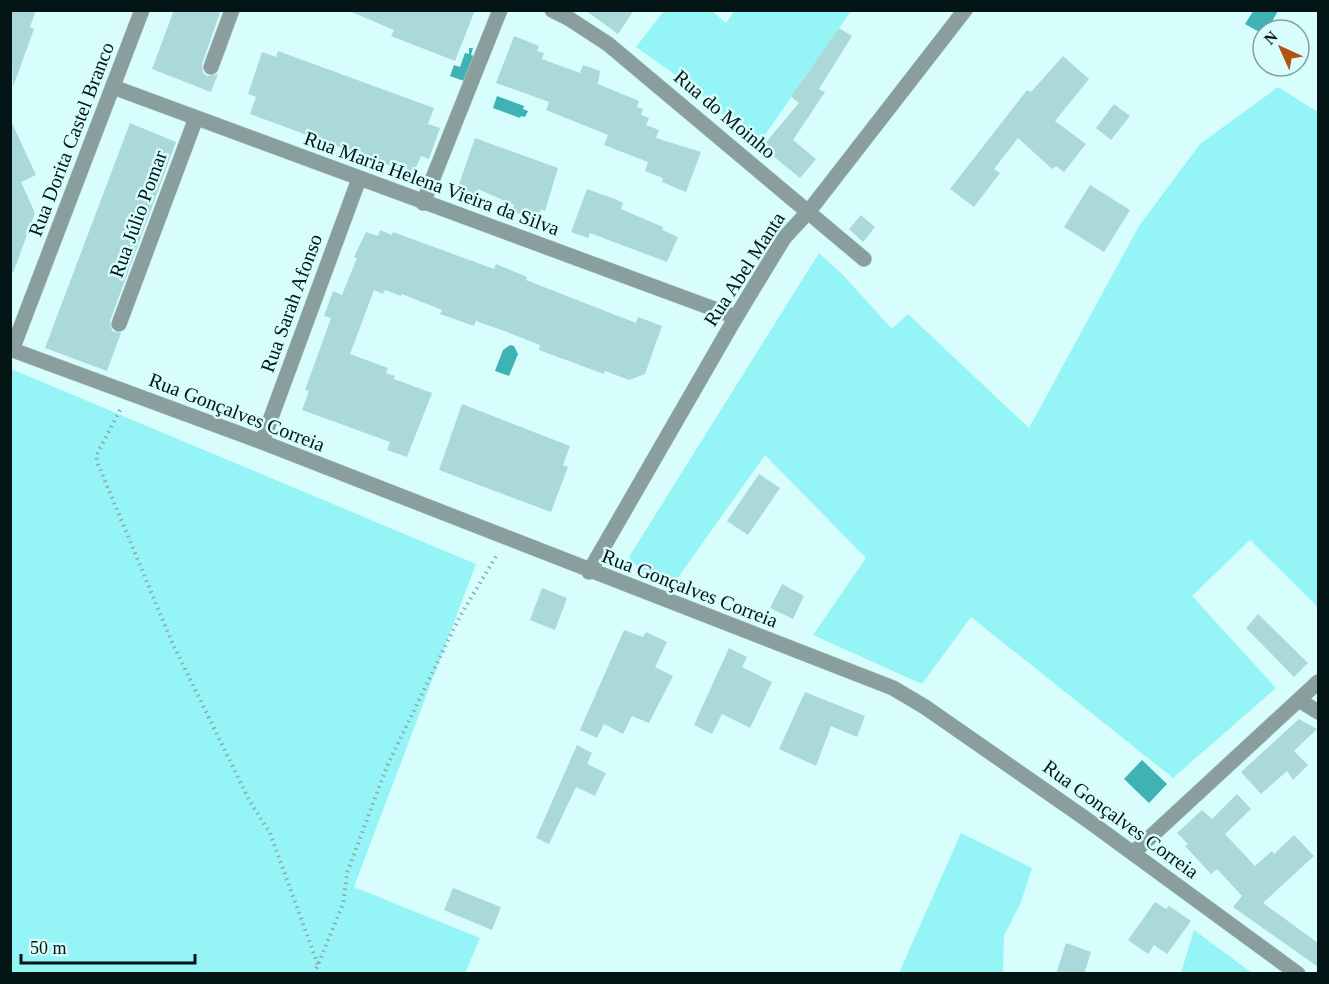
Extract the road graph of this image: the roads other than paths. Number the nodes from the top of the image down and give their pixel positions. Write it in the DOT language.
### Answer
graph roads {
  1 [pos="142,10"];
  2 [pos="232,10"];
  3 [pos="500,10"];
  4 [pos="552,10"];
  5 [pos="965,10"];
  6 [pos="211,67"];
  7 [pos="113,87"];
  8 [pos="196,117"];
  9 [pos="359,179"];
  10 [pos="423,203"];
  11 [pos="809,211"];
  12 [pos="864,259"];
  13 [pos="736,317"];
  14 [pos="119,324"];
  15 [pos="11,349"];
  16 [pos="262,442"];
  17 [pos="590,572"];
  18 [pos="1318,682"];
  19 [pos="1299,700"];
  20 [pos="1318,712"];
  21 [pos="1132,853"];
  22 [pos="1298,974"];
  1 -- 7 [label="street, Rua Dorita Castel Branco"];
  2 -- 6 [label="street"];
  3 -- 10 [label="street"];
  4 -- 11 [label="street, Rua do Moinho"];
  5 -- 11 [label="street, Rua Abel Manta"];
  7 -- 8 [label="street, Rua Maria Helena Vieira da Silva"];
  7 -- 15 [label="street, Rua Dorita Castel Branco"];
  8 -- 9 [label="street, Rua Maria Helena Vieira da Silva"];
  8 -- 14 [label="street, Rua Júlio Pomar"];
  9 -- 10 [label="street, Rua Maria Helena Vieira da Silva"];
  9 -- 16 [label="street, Rua Sarah Afonso"];
  10 -- 13 [label="street, Rua Maria Helena Vieira da Silva"];
  11 -- 12 [label="street, Rua do Moinho"];
  11 -- 13 [label="street, Rua Abel Manta"];
  13 -- 17 [label="street, Rua Abel Manta"];
  15 -- 16 [label="street, Rua Gonçalves Correia"];
  16 -- 17 [label="street, Rua Gonçalves Correia"];
  17 -- 21 [label="street, Rua Gonçalves Correia"];
  18 -- 19 [label="street"];
  19 -- 20 [label="street"];
  19 -- 21 [label="street"];
  21 -- 22 [label="street, Rua Gonçalves Correia"];
}
